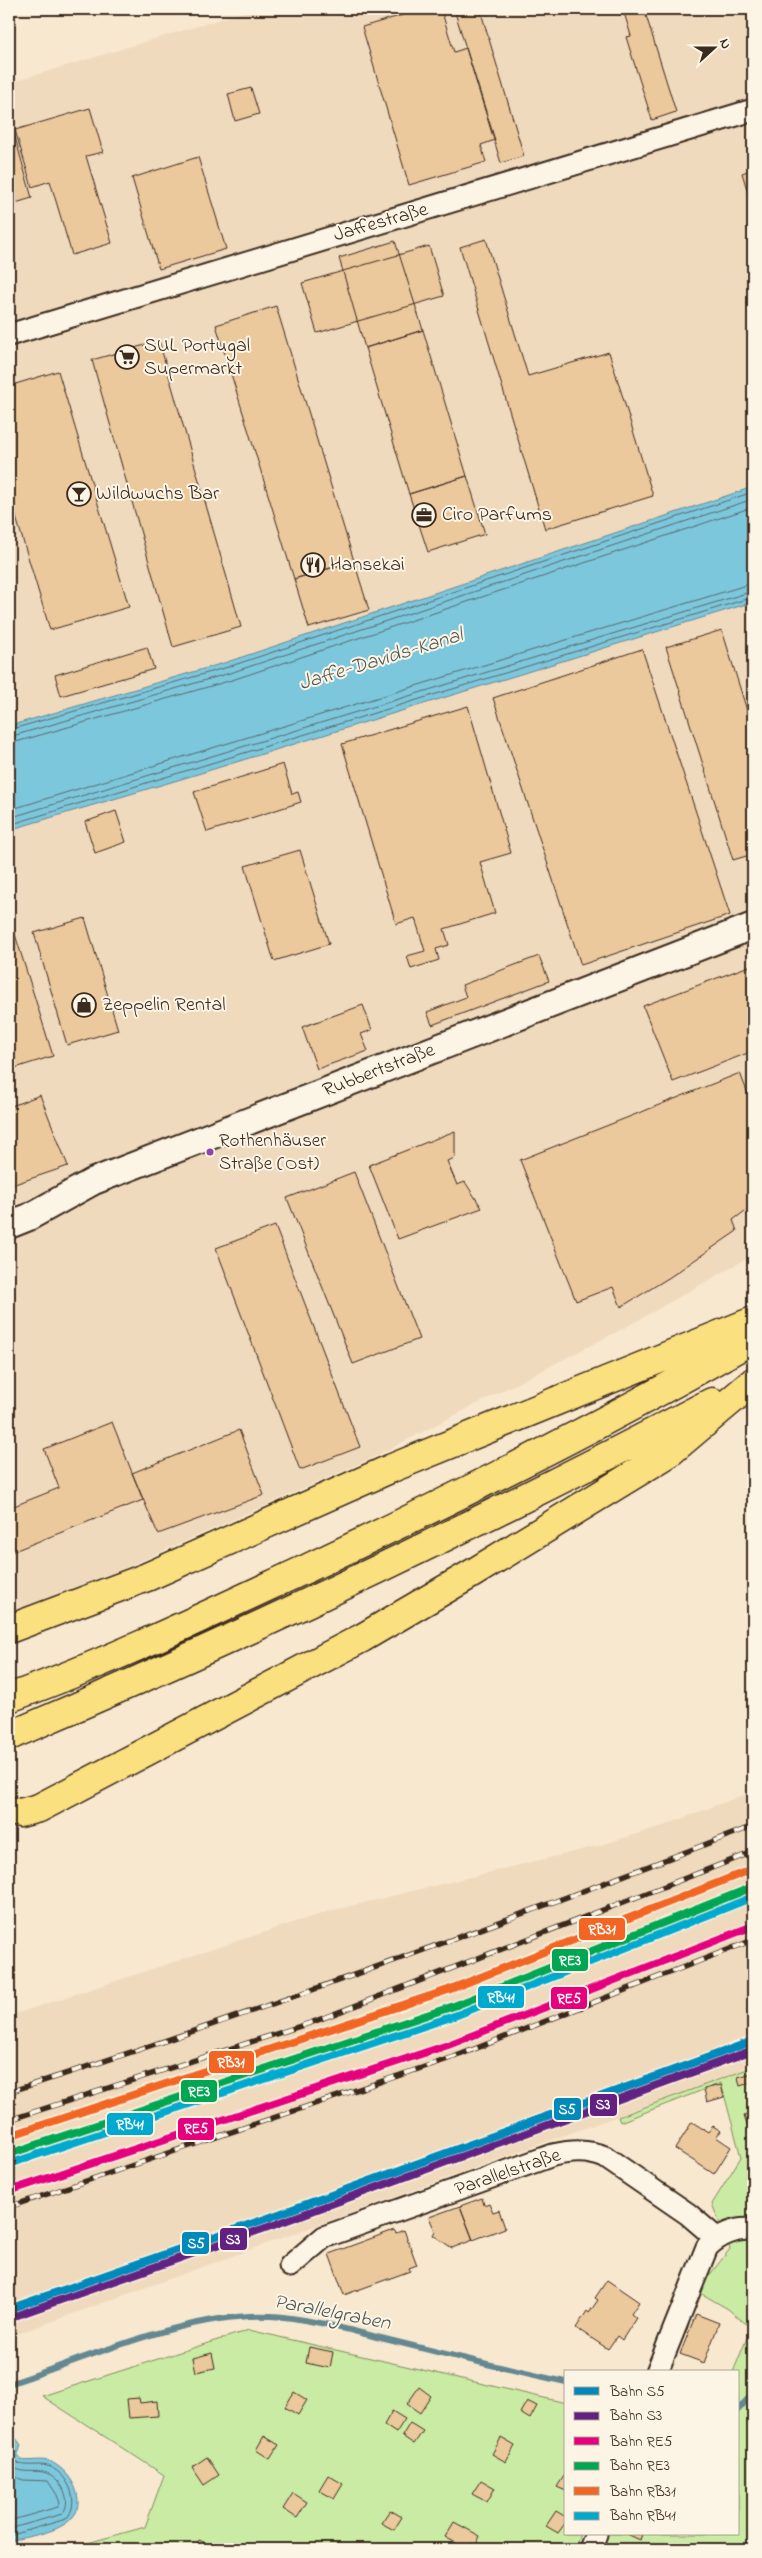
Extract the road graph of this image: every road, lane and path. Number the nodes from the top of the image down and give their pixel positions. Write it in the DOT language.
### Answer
graph roads {
  1 [pos="753,110"];
  2 [pos="9,334"];
  3 [pos="753,926"];
  4 [pos="9,1225"];
  5 [pos="753,1321"];
  6 [pos="753,1339"];
  7 [pos="753,1381"];
  8 [pos="9,1628"];
  9 [pos="9,1698"];
  10 [pos="9,1736"];
  11 [pos="9,1811"];
  12 [pos="753,2230"];
  13 [pos="716,2238"];
  14 [pos="290,2266"];
  15 [pos="659,2370"];
  16 [pos="595,2536"];
  17 [pos="590,2549"];
  1 -- 2 [label="street, Jaffestraße"];
  3 -- 4 [label="street, Rubbertstraße"];
  5 -- 8 [label="highway"];
  6 -- 9 [label="highway"];
  7 -- 10 [label="highway"];
  7 -- 11 [label="highway"];
  12 -- 13 [label="street"];
  13 -- 14 [label="street, Parallelstraße"];
  13 -- 15 [label="street"];
  16 -- 17 [label="street"];
}
